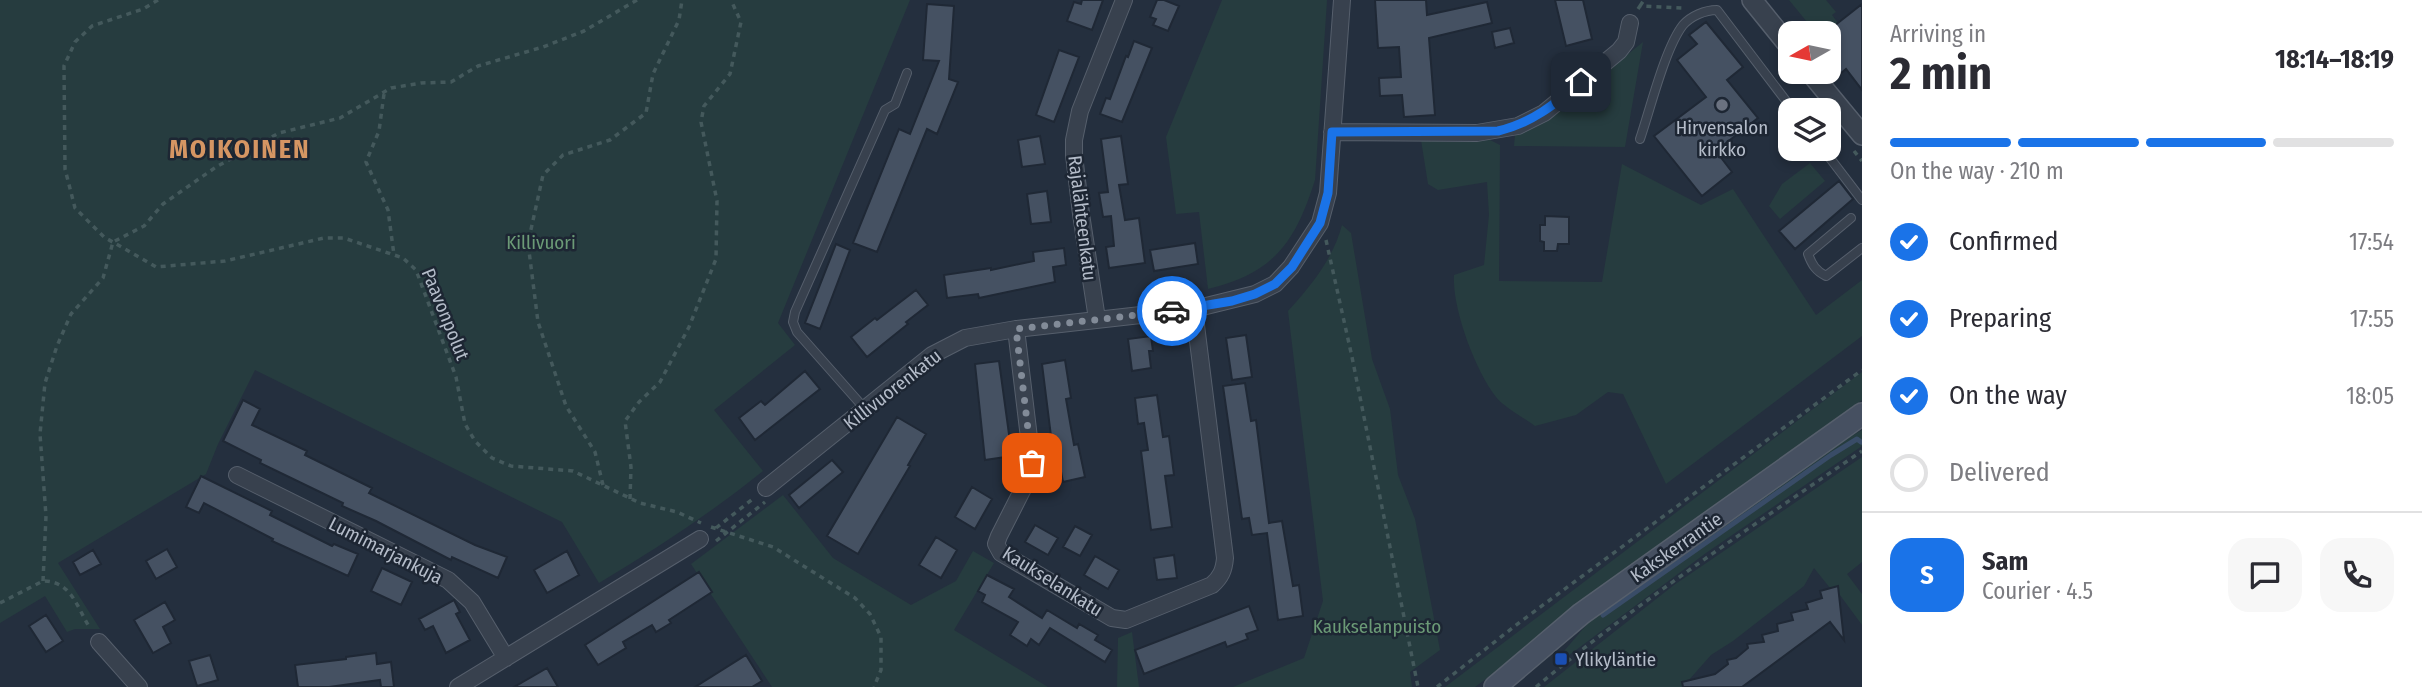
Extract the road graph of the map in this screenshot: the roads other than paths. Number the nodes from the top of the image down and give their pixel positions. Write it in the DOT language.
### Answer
graph roads {
  1 [pos="1124,0"];
  2 [pos="1342,0"];
  3 [pos="1752,0"];
  4 [pos="1630,23"];
  5 [pos="1778,32"];
  6 [pos="907,73"];
  7 [pos="1820,84"];
  8 [pos="1784,98"];
  9 [pos="1332,132"];
  10 [pos="1862,135"];
  11 [pos="1640,139"];
  12 [pos="1832,161"];
  13 [pos="1862,200"];
  14 [pos="1851,218"];
  15 [pos="1862,248"];
  16 [pos="1195,309"];
  17 [pos="1097,319"];
  18 [pos="1016,329"];
  19 [pos="865,408"];
  20 [pos="1862,414"];
  21 [pos="237,475"];
  22 [pos="766,495"];
  23 [pos="704,543"];
  24 [pos="99,642"];
  25 [pos="506,659"];
  26 [pos="139,687"];
  27 [pos="458,687"];
  28 [pos="1495,687"];
  1 -- 17 [label="street, Rajalähteenkatu"];
  2 -- 9 [label="street, Killivuorenkatu"];
  3 -- 5 [label="street"];
  4 -- 9 [label="street"];
  6 -- 19 [label="lane"];
  7 -- 10 [label="street"];
  8 -- 11 [label="lane"];
  9 -- 16 [label="street, Killivuorenkatu"];
  12 -- 13 [label="lane"];
  14 -- 15 [label="lane"];
  16 -- 17 [label="street, Killivuorenkatu"];
  16 -- 18 [label="street, Kaukselankatu"];
  17 -- 18 [label="street, Killivuorenkatu"];
  18 -- 19 [label="street, Killivuorenkatu"];
  19 -- 22 [label="street, Killivuorenkatu"];
  20 -- 28 [label="main road, Kakskerrantie"];
  21 -- 25 [label="street, Lumimarjankuja"];
  23 -- 25 [label="street"];
  24 -- 26 [label="street"];
  25 -- 27 [label="street"];
}
